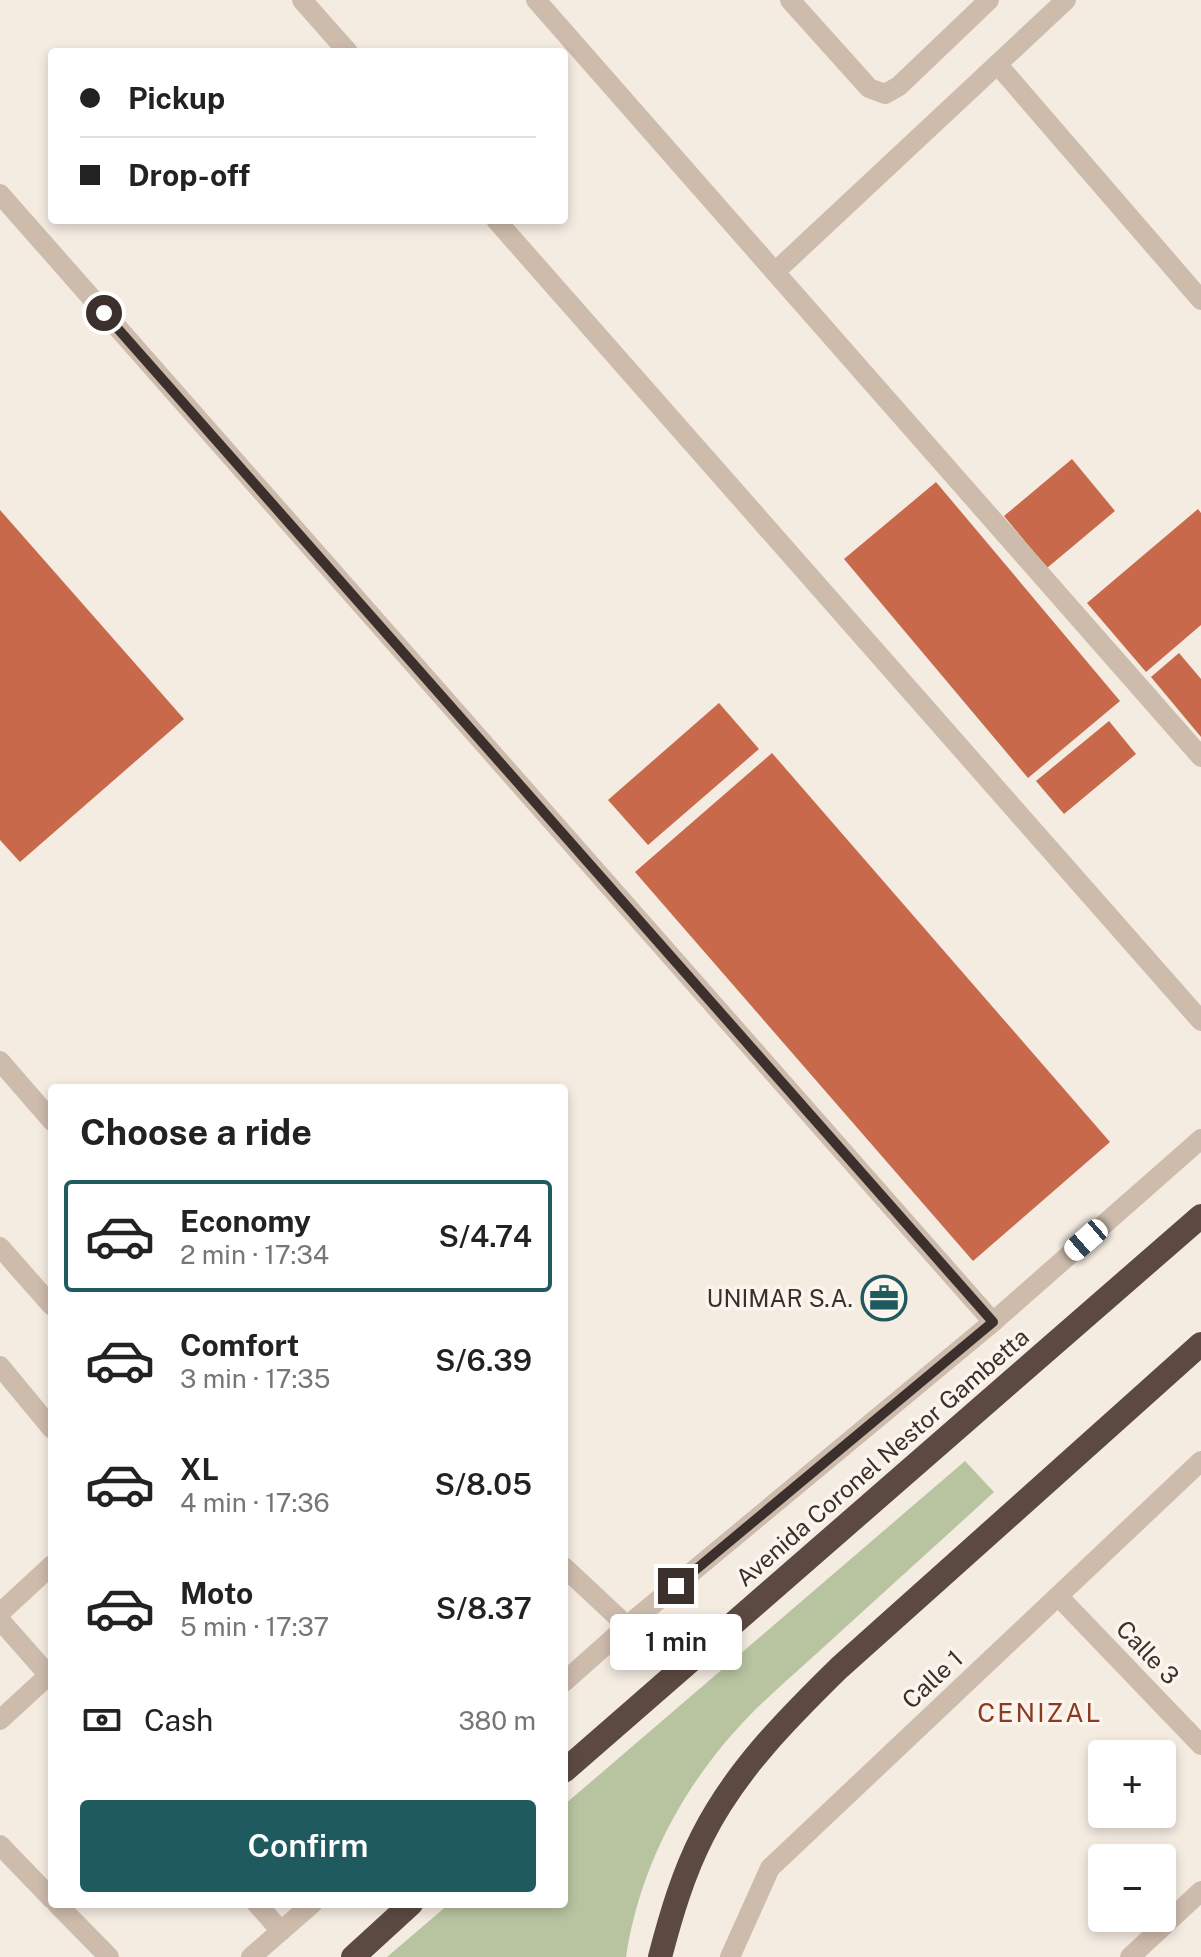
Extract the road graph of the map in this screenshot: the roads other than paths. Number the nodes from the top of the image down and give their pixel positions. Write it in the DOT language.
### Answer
graph roads {
  1 [pos="302,0"];
  2 [pos="536,0"];
  3 [pos="790,0"];
  4 [pos="989,0"];
  5 [pos="1066,0"];
  6 [pos="344,48"];
  7 [pos="998,65"];
  8 [pos="0,194"];
  9 [pos="500,224"];
  10 [pos="775,272"];
  11 [pos="1201,300"];
  12 [pos="1201,757"];
  13 [pos="1201,1021"];
  14 [pos="0,1061"];
  15 [pos="48,1116"];
  16 [pos="1201,1139"];
  17 [pos="1201,1216"];
  18 [pos="0,1247"];
  19 [pos="48,1301"];
  20 [pos="993,1322"];
  21 [pos="1200,1345"];
  22 [pos="0,1366"];
  23 [pos="48,1424"];
  24 [pos="1201,1461"];
  25 [pos="48,1569"];
  26 [pos="568,1571"];
  27 [pos="1058,1596"];
  28 [pos="0,1613"];
  29 [pos="0,1620"];
  30 [pos="627,1626"];
  31 [pos="48,1675"];
  32 [pos="568,1678"];
  33 [pos="48,1679"];
  34 [pos="0,1720"];
  35 [pos="1201,1745"];
  36 [pos="568,1768"];
  37 [pos="0,1845"];
  38 [pos="1201,1891"];
  39 [pos="48,1895"];
  40 [pos="61,1908"];
  41 [pos="261,1908"];
  42 [pos="307,1908"];
  43 [pos="407,1908"];
  44 [pos="281,1931"];
  45 [pos="109,1957"];
  46 [pos="251,1957"];
  47 [pos="353,1957"];
  48 [pos="660,1957"];
  49 [pos="730,1957"];
  50 [pos="1130,1957"];
  1 -- 6 [label="street"];
  2 -- 10 [label="street"];
  3 -- 4 [label="street"];
  5 -- 7 [label="street"];
  7 -- 10 [label="street"];
  7 -- 11 [label="street"];
  8 -- 20 [label="street"];
  9 -- 13 [label="street"];
  10 -- 12 [label="street"];
  14 -- 15 [label="street"];
  16 -- 20 [label="street"];
  17 -- 36 [label="highway, Avenida Coronel Nestor Gambetta"];
  18 -- 19 [label="street"];
  20 -- 30 [label="street"];
  21 -- 48 [label="highway"];
  22 -- 23 [label="street"];
  24 -- 27 [label="street, Calle 1"];
  25 -- 28 [label="street"];
  26 -- 30 [label="street"];
  27 -- 35 [label="street, Calle 3"];
  27 -- 49 [label="street, Calle 1"];
  29 -- 31 [label="street"];
  30 -- 32 [label="street"];
  33 -- 34 [label="street"];
  37 -- 39 [label="street"];
  38 -- 50 [label="street"];
  40 -- 45 [label="street"];
  41 -- 44 [label="street"];
  42 -- 44 [label="street"];
  43 -- 47 [label="highway"];
  44 -- 46 [label="street"];
}
